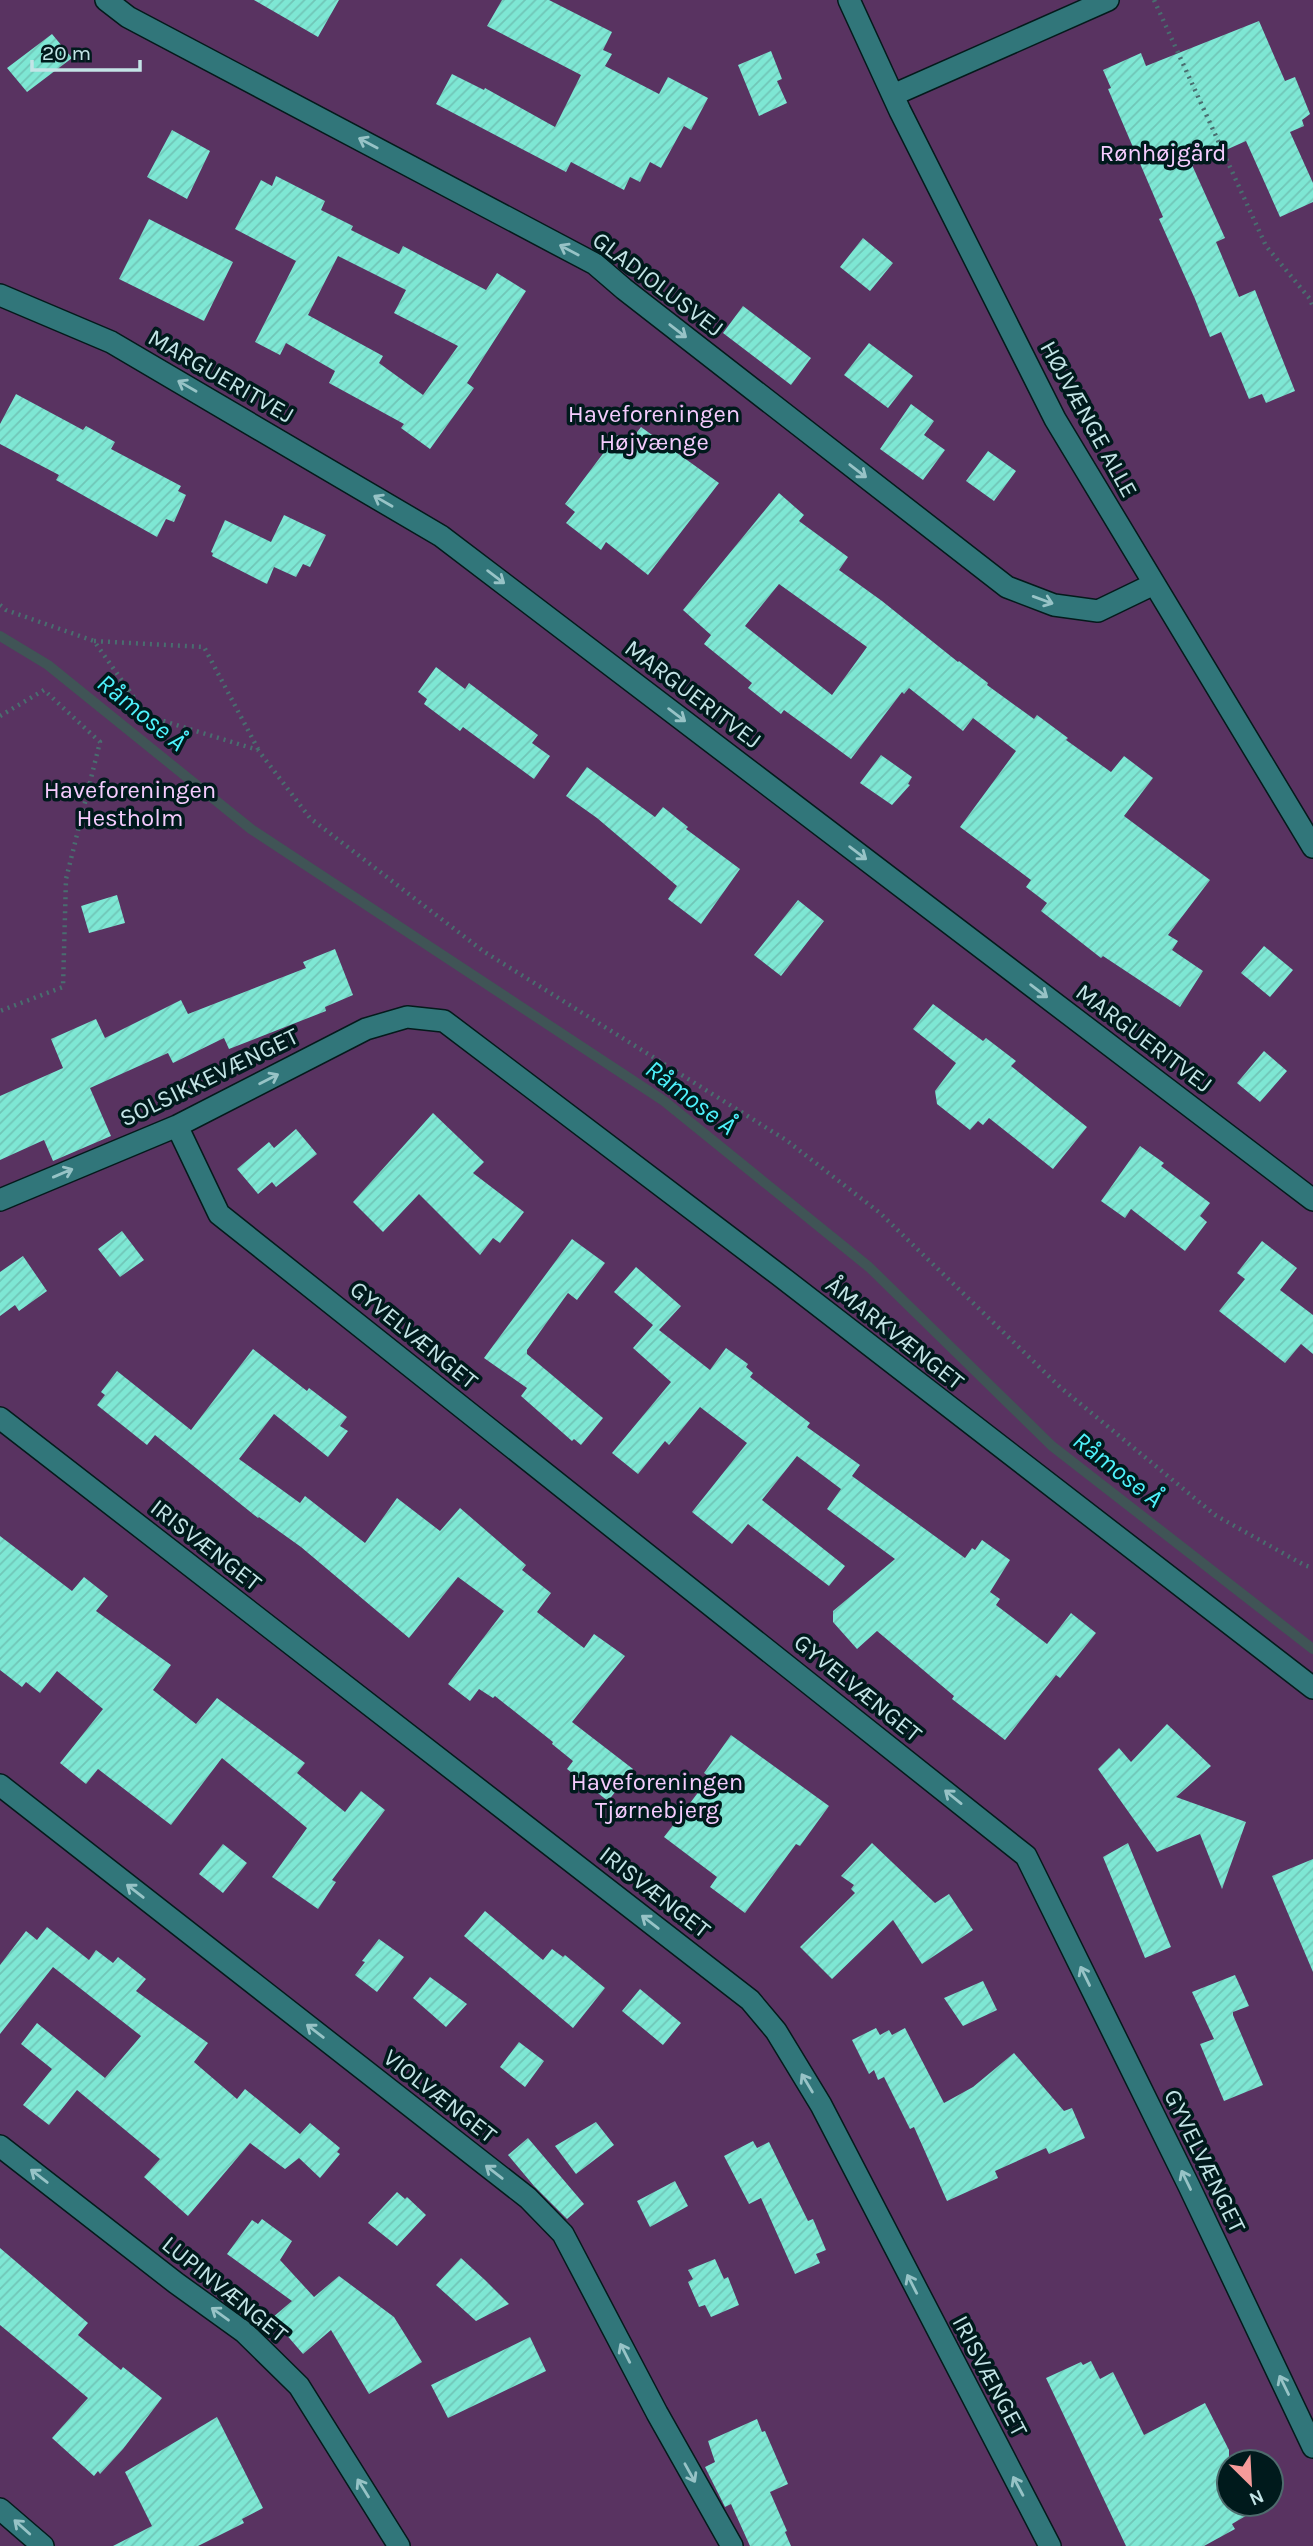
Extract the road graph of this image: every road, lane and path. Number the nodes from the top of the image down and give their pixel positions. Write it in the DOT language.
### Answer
graph roads {
  1 [pos="106,0"];
  2 [pos="849,0"];
  3 [pos="1108,0"];
  4 [pos="1154,0"];
  5 [pos="893,95"];
  6 [pos="0,295"];
  7 [pos="1313,307"];
  8 [pos="1154,584"];
  9 [pos="0,605"];
  10 [pos="94,641"];
  11 [pos="0,716"];
  12 [pos="258,750"];
  13 [pos="1313,847"];
  14 [pos="0,1011"];
  15 [pos="444,1021"];
  16 [pos="177,1126"];
  17 [pos="0,1200"];
  18 [pos="1313,1200"];
  19 [pos="0,1418"];
  20 [pos="1313,1568"];
  21 [pos="1313,1688"];
  22 [pos="0,1785"];
  23 [pos="0,2146"];
  24 [pos="1313,2447"];
  25 [pos="0,2509"];
  26 [pos="43,2546"];
  27 [pos="399,2546"];
  28 [pos="732,2546"];
  29 [pos="1050,2546"];
  1 -- 8 [label="street, GLADIOLUSVEJ"];
  2 -- 5 [label="street, HØJVÆNGE ALLE"];
  3 -- 5 [label="street"];
  4 -- 7 [label="path"];
  5 -- 8 [label="street, HØJVÆNGE ALLE"];
  6 -- 18 [label="street, MARGUERITVEJ"];
  8 -- 13 [label="street, HØJVÆNGE ALLE"];
  9 -- 10 [label="path"];
  10 -- 12 [label="path"];
  10 -- 12 [label="path"];
  11 -- 14 [label="path"];
  12 -- 20 [label="path"];
  16 -- 15 [label="street, SOLSIKKEVÆNGET, one-way"];
  15 -- 21 [label="street, ÅMARKVÆNGET"];
  17 -- 16 [label="street, SOLSIKKEVÆNGET, one-way"];
  24 -- 16 [label="street, GYVELVÆNGET, one-way"];
  29 -- 19 [label="street, IRISVÆNGET, one-way"];
  22 -- 28 [label="street, VIOLVÆNGET"];
  27 -- 23 [label="street, LUPINVÆNGET, one-way"];
  26 -- 25 [label="street, one-way"];
}
